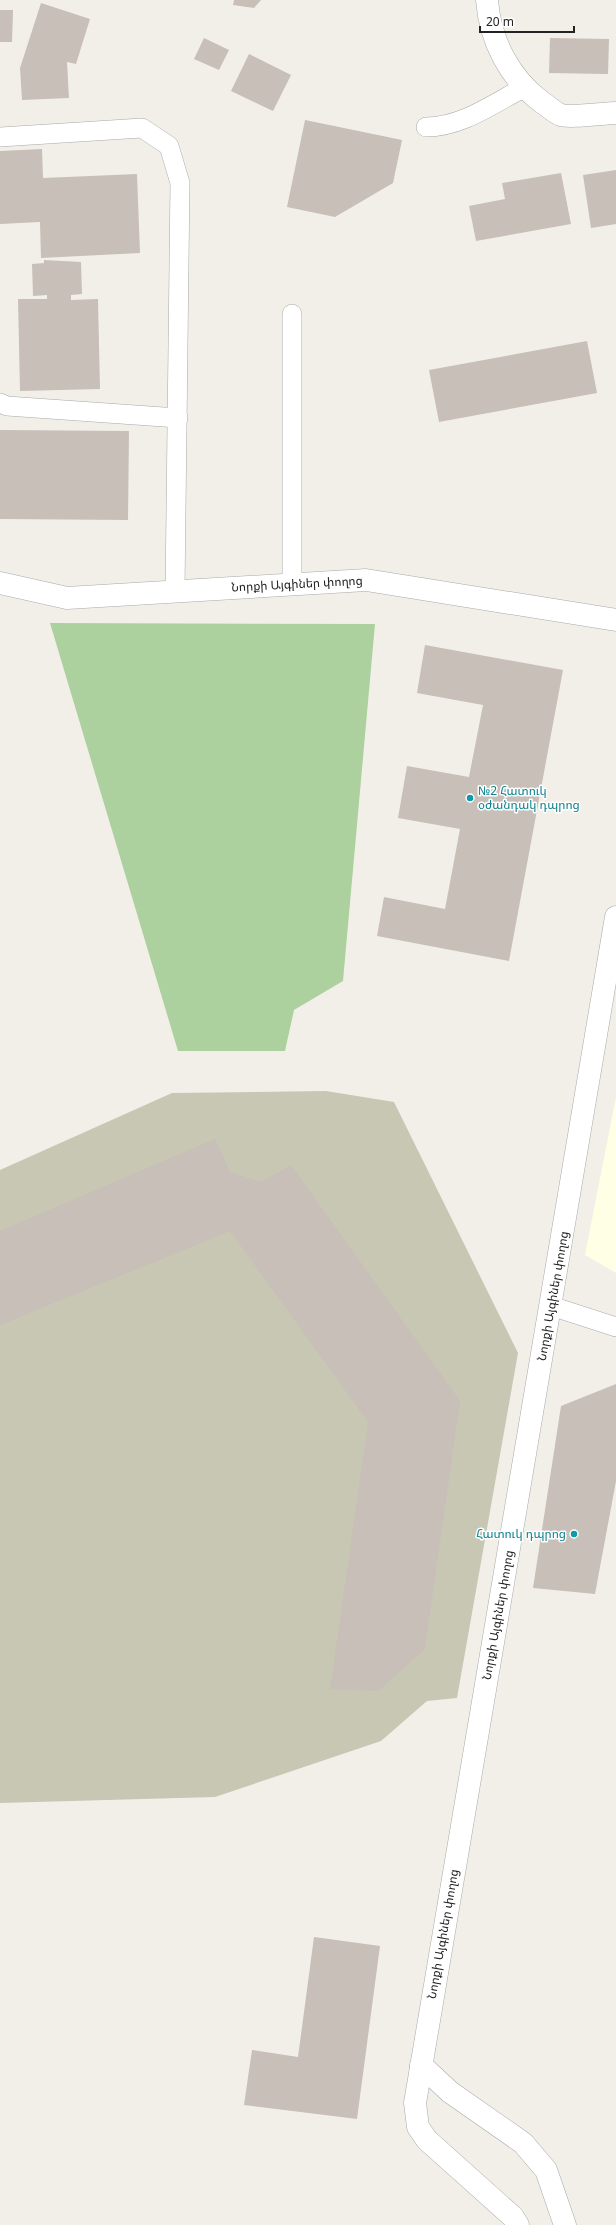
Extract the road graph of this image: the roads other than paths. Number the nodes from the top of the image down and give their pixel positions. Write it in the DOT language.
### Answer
graph roads {
  1 [pos="488,0"];
  2 [pos="525,87"];
  3 [pos="616,113"];
  4 [pos="426,127"];
  5 [pos="0,137"];
  6 [pos="292,314"];
  7 [pos="0,403"];
  8 [pos="178,418"];
  9 [pos="0,583"];
  10 [pos="292,584"];
  11 [pos="175,592"];
  12 [pos="616,620"];
  13 [pos="616,917"];
  14 [pos="551,1306"];
  15 [pos="616,1327"];
  16 [pos="421,2065"];
  17 [pos="518,2225"];
  18 [pos="565,2225"];
  1 -- 2 [label="street"];
  2 -- 3 [label="street"];
  2 -- 4 [label="lane"];
  5 -- 8 [label="lane"];
  6 -- 10 [label="lane"];
  7 -- 8 [label="lane"];
  8 -- 11 [label="lane"];
  9 -- 11 [label="street, Նորքի Այգիներ փողոց"];
  10 -- 11 [label="street, Նորքի Այգիներ փողոց"];
  10 -- 12 [label="street, Նորքի Այգիներ փողոց"];
  13 -- 14 [label="street, Նորքի Այգիներ փողոց"];
  14 -- 15 [label="lane"];
  14 -- 16 [label="street, Նորքի Այգիներ փողոց"];
  16 -- 17 [label="street, Նորքի Այգիներ փողոց"];
  16 -- 18 [label="street"];
}
